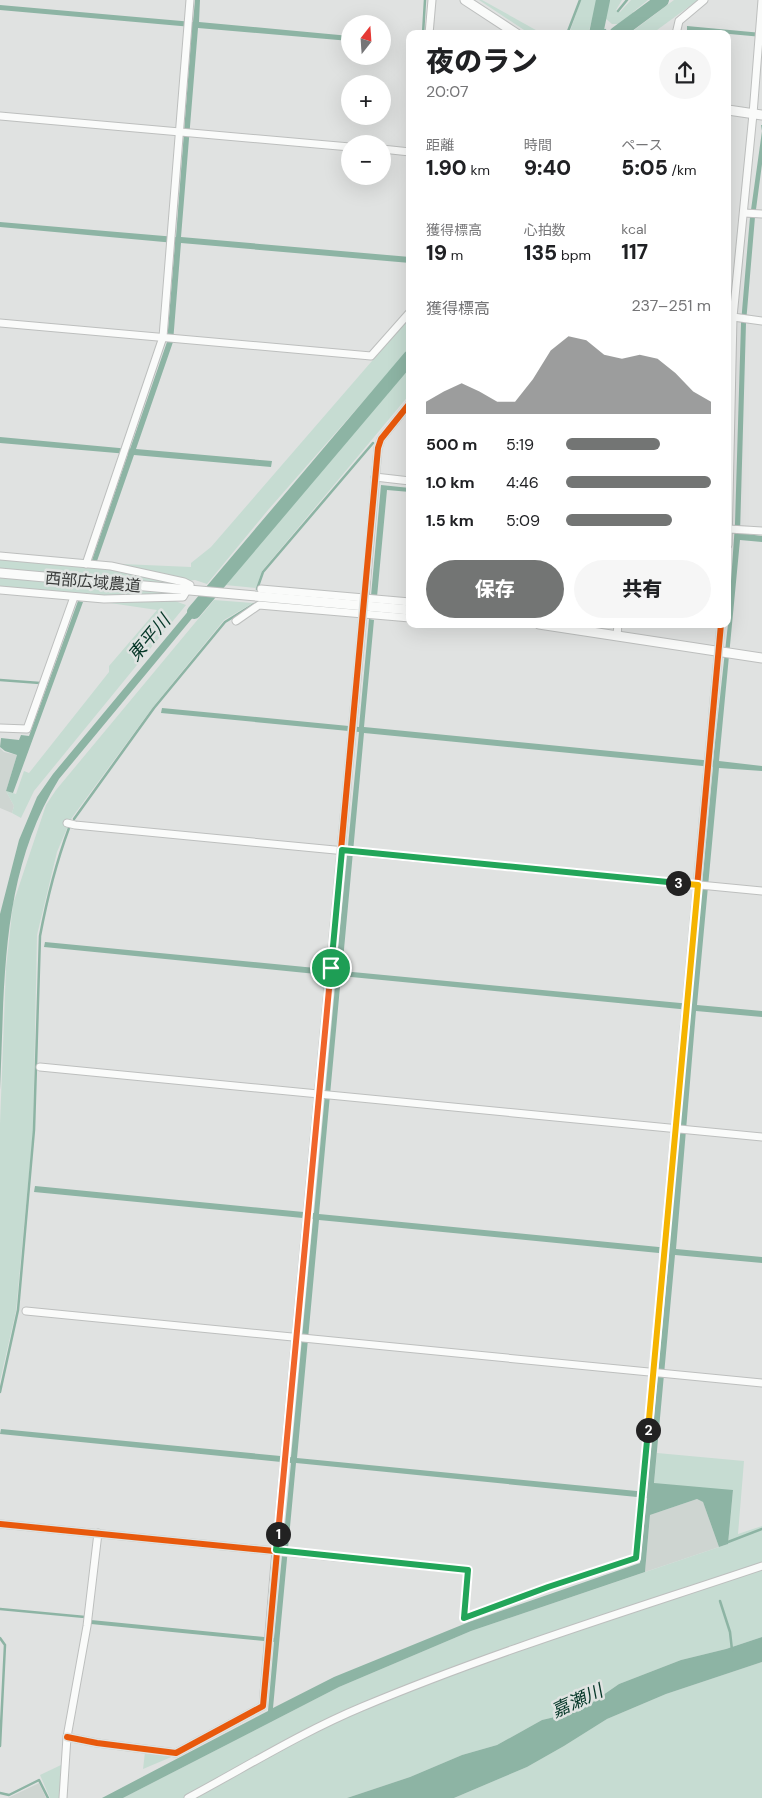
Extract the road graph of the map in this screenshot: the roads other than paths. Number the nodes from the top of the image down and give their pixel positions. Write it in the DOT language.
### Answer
graph roads {
  1 [pos="190,0"];
  2 [pos="432,0"];
  3 [pos="465,0"];
  4 [pos="704,0"];
  5 [pos="762,0"];
  6 [pos="429,30"];
  7 [pos="511,30"];
  8 [pos="677,30"];
  9 [pos="759,74"];
  10 [pos="731,110"];
  11 [pos="758,114"];
  12 [pos="0,116"];
  13 [pos="180,132"];
  14 [pos="341,146"];
  15 [pos="391,150"];
  16 [pos="406,152"];
  17 [pos="746,213"];
  18 [pos="760,214"];
  19 [pos="406,317"];
  20 [pos="733,317"];
  21 [pos="762,321"];
  22 [pos="0,323"];
  23 [pos="163,337"];
  24 [pos="731,391"];
  25 [pos="406,408"];
  26 [pos="375,477"];
  27 [pos="406,481"];
  28 [pos="731,529"];
  29 [pos="762,531"];
  30 [pos="0,556"];
  31 [pos="86,564"];
  32 [pos="0,573"];
  33 [pos="261,589"];
  34 [pos="0,590"];
  35 [pos="187,590"];
  36 [pos="74,597"];
  37 [pos="364,599"];
  38 [pos="406,602"];
  39 [pos="406,610"];
  40 [pos="363,614"];
  41 [pos="406,618"];
  42 [pos="236,621"];
  43 [pos="565,628"];
  44 [pos="618,628"];
  45 [pos="721,628"];
  46 [pos="617,636"];
  47 [pos="718,652"];
  48 [pos="762,658"];
  49 [pos="0,728"];
  50 [pos="67,823"];
  51 [pos="344,850"];
  52 [pos="698,885"];
  53 [pos="762,891"];
  54 [pos="40,1067"];
  55 [pos="321,1094"];
  56 [pos="676,1128"];
  57 [pos="762,1137"];
  58 [pos="26,1311"];
  59 [pos="298,1337"];
  60 [pos="653,1373"];
  61 [pos="762,1383"];
  62 [pos="0,1524"];
  63 [pos="98,1533"];
  64 [pos="278,1550"];
  65 [pos="762,1566"];
  66 [pos="67,1737"];
  67 [pos="63,1798"];
  68 [pos="188,1798"];
  1 -- 13 [label="street"];
  2 -- 6 [label="street"];
  3 -- 7 [label="street"];
  4 -- 8 [label="street"];
  5 -- 9 [label="street"];
  9 -- 11 [label="street"];
  10 -- 11 [label="street"];
  11 -- 17 [label="street"];
  12 -- 13 [label="street"];
  13 -- 14 [label="street"];
  13 -- 23 [label="street"];
  15 -- 16 [label="street"];
  17 -- 18 [label="street"];
  17 -- 20 [label="street"];
  19 -- 23 [label="street"];
  20 -- 21 [label="street"];
  20 -- 24 [label="street"];
  22 -- 23 [label="street"];
  23 -- 31 [label="street"];
  25 -- 26 [label="street"];
  26 -- 27 [label="street"];
  26 -- 37 [label="street"];
  28 -- 29 [label="street"];
  30 -- 31 [label="street"];
  31 -- 35 [label="street"];
  32 -- 35 [label="street, 西部広域農道"];
  33 -- 37 [label="street"];
  34 -- 36 [label="street"];
  35 -- 36 [label="street"];
  35 -- 39 [label="street, 西部広域農道"];
  36 -- 49 [label="street"];
  37 -- 38 [label="street"];
  40 -- 41 [label="street"];
  40 -- 42 [label="street"];
  40 -- 51 [label="street"];
  43 -- 46 [label="street"];
  44 -- 46 [label="street"];
  45 -- 47 [label="street"];
  46 -- 47 [label="street"];
  47 -- 48 [label="street"];
  47 -- 52 [label="street"];
  50 -- 51 [label="street"];
  51 -- 52 [label="street"];
  51 -- 55 [label="street"];
  52 -- 53 [label="street"];
  52 -- 56 [label="street"];
  54 -- 55 [label="street"];
  55 -- 56 [label="street"];
  55 -- 59 [label="street"];
  56 -- 57 [label="street"];
  56 -- 60 [label="street"];
  58 -- 59 [label="street"];
  59 -- 60 [label="street"];
  59 -- 64 [label="street"];
  60 -- 61 [label="street"];
  60 -- 64 [label="street"];
  62 -- 63 [label="street"];
  63 -- 64 [label="street"];
  63 -- 66 [label="street"];
  64 -- 66 [label="street"];
  65 -- 68 [label="street"];
  66 -- 67 [label="street"];
}
